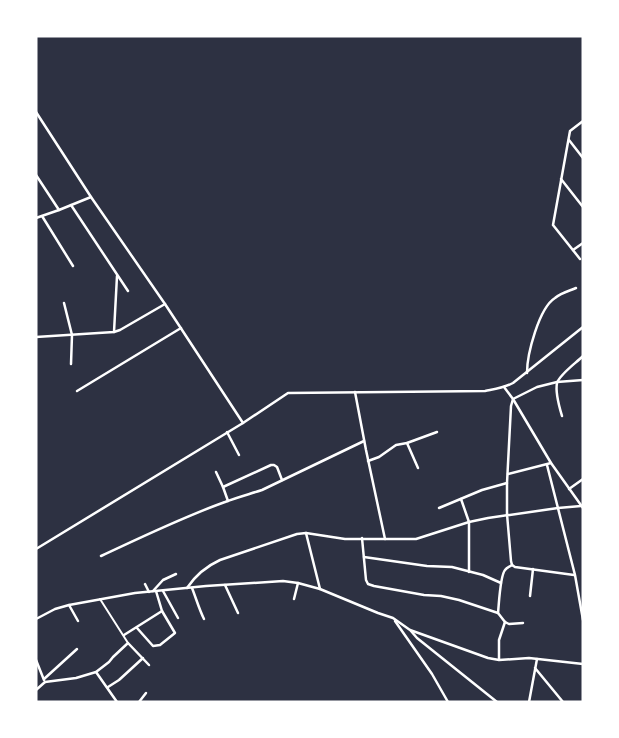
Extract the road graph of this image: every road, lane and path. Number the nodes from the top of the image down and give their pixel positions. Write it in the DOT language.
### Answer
graph roads {
  1 [pos="36,112"];
  2 [pos="583,121"];
  3 [pos="568,140"];
  4 [pos="583,158"];
  5 [pos="36,175"];
  6 [pos="561,179"];
  7 [pos="91,197"];
  8 [pos="71,205"];
  9 [pos="583,207"];
  10 [pos="59,210"];
  11 [pos="42,216"];
  12 [pos="36,218"];
  13 [pos="583,243"];
  14 [pos="573,250"];
  15 [pos="580,259"];
  16 [pos="73,266"];
  17 [pos="117,276"];
  18 [pos="576,288"];
  19 [pos="128,291"];
  20 [pos="64,303"];
  21 [pos="165,304"];
  22 [pos="583,327"];
  23 [pos="181,328"];
  24 [pos="114,332"];
  25 [pos="72,335"];
  26 [pos="36,337"];
  27 [pos="583,356"];
  28 [pos="71,364"];
  29 [pos="527,372"];
  30 [pos="583,380"];
  31 [pos="557,382"];
  32 [pos="504,387"];
  33 [pos="77,391"];
  34 [pos="355,392"];
  35 [pos="513,399"];
  36 [pos="562,416"];
  37 [pos="243,424"];
  38 [pos="228,432"];
  39 [pos="437,432"];
  40 [pos="364,443"];
  41 [pos="407,443"];
  42 [pos="239,455"];
  43 [pos="368,461"];
  44 [pos="549,464"];
  45 [pos="418,468"];
  46 [pos="216,472"];
  47 [pos="508,474"];
  48 [pos="282,480"];
  49 [pos="583,480"];
  50 [pos="508,483"];
  51 [pos="223,487"];
  52 [pos="569,489"];
  53 [pos="461,498"];
  54 [pos="228,501"];
  55 [pos="582,507"];
  56 [pos="439,508"];
  57 [pos="558,508"];
  58 [pos="507,514"];
  59 [pos="469,522"];
  60 [pos="306,533"];
  61 [pos="362,538"];
  62 [pos="385,539"];
  63 [pos="36,549"];
  64 [pos="101,556"];
  65 [pos="364,557"];
  66 [pos="512,565"];
  67 [pos="533,569"];
  68 [pos="469,572"];
  69 [pos="176,574"];
  70 [pos="575,575"];
  71 [pos="298,583"];
  72 [pos="501,583"];
  73 [pos="145,584"];
  74 [pos="225,585"];
  75 [pos="187,588"];
  76 [pos="192,588"];
  77 [pos="320,589"];
  78 [pos="162,590"];
  79 [pos="156,591"];
  80 [pos="150,592"];
  81 [pos="581,594"];
  82 [pos="530,596"];
  83 [pos="100,599"];
  84 [pos="294,599"];
  85 [pos="69,605"];
  86 [pos="162,611"];
  87 [pos="238,613"];
  88 [pos="498,613"];
  89 [pos="178,618"];
  90 [pos="392,618"];
  91 [pos="36,619"];
  92 [pos="204,619"];
  93 [pos="583,620"];
  94 [pos="78,621"];
  95 [pos="505,622"];
  96 [pos="523,623"];
  97 [pos="137,628"];
  98 [pos="410,630"];
  99 [pos="124,635"];
  100 [pos="128,643"];
  101 [pos="76,649"];
  102 [pos="143,658"];
  103 [pos="537,659"];
  104 [pos="36,660"];
  105 [pos="499,660"];
  106 [pos="583,664"];
  107 [pos="149,665"];
  108 [pos="535,668"];
  109 [pos="96,672"];
  110 [pos="44,680"];
  111 [pos="108,687"];
  112 [pos="36,690"];
  113 [pos="146,693"];
  114 [pos="117,702"];
  115 [pos="138,702"];
  116 [pos="448,702"];
  117 [pos="498,702"];
  118 [pos="529,702"];
  119 [pos="563,702"];
  1 -- 7 [label="street"];
  2 -- 3 [label="street"];
  3 -- 4 [label="street"];
  3 -- 6 [label="street"];
  5 -- 10 [label="street"];
  6 -- 9 [label="street"];
  6 -- 14 [label="street"];
  7 -- 8 [label="street"];
  7 -- 21 [label="street"];
  8 -- 10 [label="street"];
  8 -- 17 [label="street"];
  10 -- 11 [label="street"];
  11 -- 12 [label="street"];
  11 -- 16 [label="street"];
  13 -- 14 [label="street"];
  14 -- 15 [label="street"];
  17 -- 19 [label="street"];
  17 -- 24 [label="street"];
  18 -- 29 [label="street"];
  20 -- 25 [label="street"];
  21 -- 23 [label="street"];
  21 -- 24 [label="street"];
  22 -- 29 [label="street"];
  23 -- 33 [label="street"];
  23 -- 37 [label="street"];
  24 -- 25 [label="street"];
  25 -- 26 [label="street"];
  25 -- 28 [label="street"];
  27 -- 31 [label="street"];
  29 -- 32 [label="street"];
  30 -- 31 [label="street"];
  31 -- 35 [label="street"];
  31 -- 36 [label="street"];
  32 -- 34 [label="street"];
  32 -- 35 [label="street"];
  34 -- 37 [label="street"];
  34 -- 40 [label="street"];
  35 -- 44 [label="street"];
  35 -- 47 [label="street"];
  37 -- 38 [label="street"];
  38 -- 42 [label="street"];
  38 -- 63 [label="street"];
  39 -- 41 [label="street"];
  40 -- 43 [label="street"];
  40 -- 48 [label="street"];
  41 -- 43 [label="street"];
  41 -- 45 [label="street"];
  43 -- 62 [label="street"];
  44 -- 47 [label="street"];
  44 -- 52 [label="street"];
  44 -- 57 [label="street"];
  46 -- 51 [label="street"];
  47 -- 50 [label="street"];
  48 -- 51 [label="street"];
  48 -- 54 [label="street"];
  49 -- 52 [label="street"];
  50 -- 53 [label="street"];
  50 -- 58 [label="street"];
  51 -- 54 [label="street"];
  52 -- 55 [label="street"];
  53 -- 56 [label="street"];
  53 -- 59 [label="street"];
  54 -- 64 [label="street"];
  55 -- 57 [label="street"];
  57 -- 58 [label="street"];
  57 -- 70 [label="street"];
  58 -- 59 [label="street"];
  58 -- 66 [label="street"];
  59 -- 62 [label="street"];
  59 -- 68 [label="street"];
  60 -- 61 [label="street"];
  60 -- 75 [label="street"];
  60 -- 77 [label="street"];
  61 -- 62 [label="street"];
  61 -- 65 [label="street"];
  65 -- 68 [label="street"];
  65 -- 88 [label="street"];
  66 -- 67 [label="street"];
  66 -- 72 [label="street"];
  67 -- 70 [label="street"];
  67 -- 82 [label="street"];
  68 -- 72 [label="street"];
  69 -- 80 [label="street"];
  70 -- 81 [label="street"];
  71 -- 74 [label="street"];
  71 -- 77 [label="street"];
  71 -- 84 [label="street"];
  72 -- 88 [label="street"];
  73 -- 80 [label="street"];
  74 -- 76 [label="street"];
  74 -- 87 [label="street"];
  75 -- 76 [label="street"];
  75 -- 78 [label="street"];
  76 -- 92 [label="street"];
  77 -- 90 [label="street"];
  78 -- 79 [label="street"];
  78 -- 89 [label="street"];
  79 -- 80 [label="street"];
  79 -- 86 [label="street"];
  80 -- 83 [label="street"];
  81 -- 93 [label="street"];
  83 -- 85 [label="street"];
  83 -- 99 [label="street"];
  85 -- 91 [label="street"];
  85 -- 94 [label="street"];
  86 -- 97 [label="street"];
  86 -- 97 [label="street"];
  88 -- 95 [label="street"];
  90 -- 98 [label="street"];
  90 -- 116 [label="street"];
  95 -- 96 [label="street"];
  95 -- 105 [label="street"];
  97 -- 99 [label="street"];
  98 -- 105 [label="street"];
  98 -- 117 [label="street"];
  99 -- 100 [label="street"];
  100 -- 102 [label="street"];
  100 -- 109 [label="street"];
  101 -- 110 [label="street"];
  102 -- 107 [label="street"];
  102 -- 111 [label="street"];
  103 -- 105 [label="street"];
  103 -- 106 [label="street"];
  103 -- 108 [label="street"];
  104 -- 110 [label="street"];
  108 -- 118 [label="street"];
  108 -- 119 [label="street"];
  109 -- 110 [label="street"];
  109 -- 111 [label="street"];
  110 -- 112 [label="street"];
  111 -- 114 [label="street"];
  113 -- 115 [label="street"];
}
